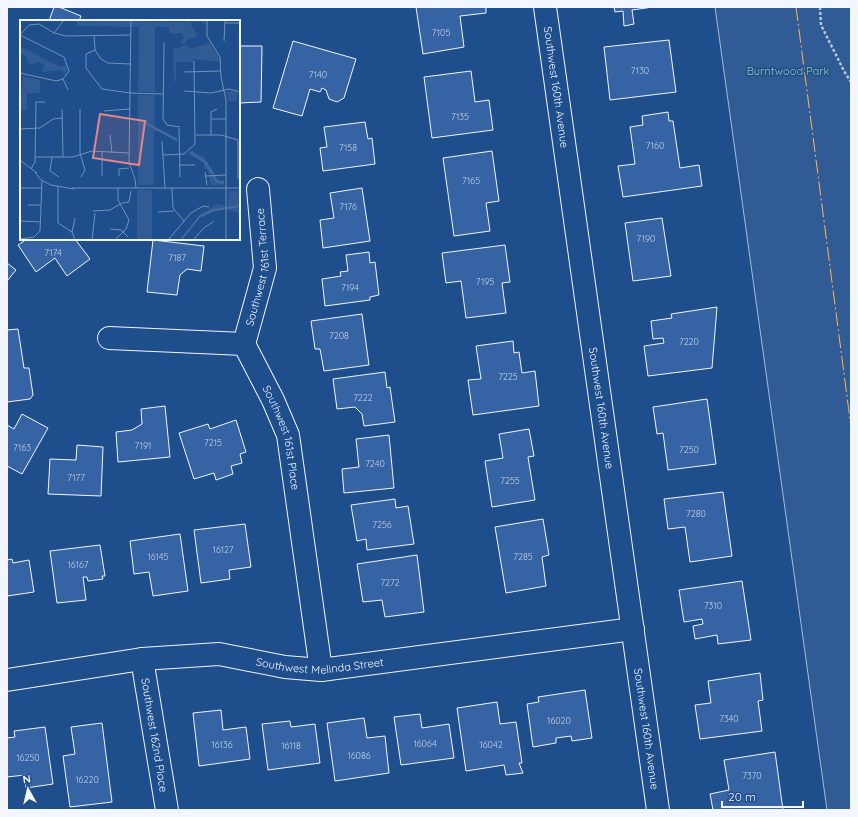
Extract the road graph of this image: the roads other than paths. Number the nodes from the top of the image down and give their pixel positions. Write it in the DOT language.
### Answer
graph roads {
  1 [pos="545,7"];
  2 [pos="258,189"];
  3 [pos="110,338"];
  4 [pos="244,344"];
  5 [pos="633,629"];
  6 [pos="142,659"];
  7 [pos="321,670"];
  8 [pos="7,680"];
  9 [pos="167,810"];
  10 [pos="658,810"];
  1 -- 5 [label="street, Southwest 160th Avenue"];
  2 -- 4 [label="street, Southwest 161st Terrace"];
  3 -- 4 [label="street"];
  4 -- 7 [label="street, Southwest 161st Place"];
  5 -- 7 [label="street, Southwest Melinda Street"];
  5 -- 10 [label="street, Southwest 160th Avenue"];
  6 -- 7 [label="street, Southwest Melinda Street"];
  6 -- 8 [label="street, Southwest Melinda Street"];
  6 -- 9 [label="street, Southwest 162nd Place"];
}
